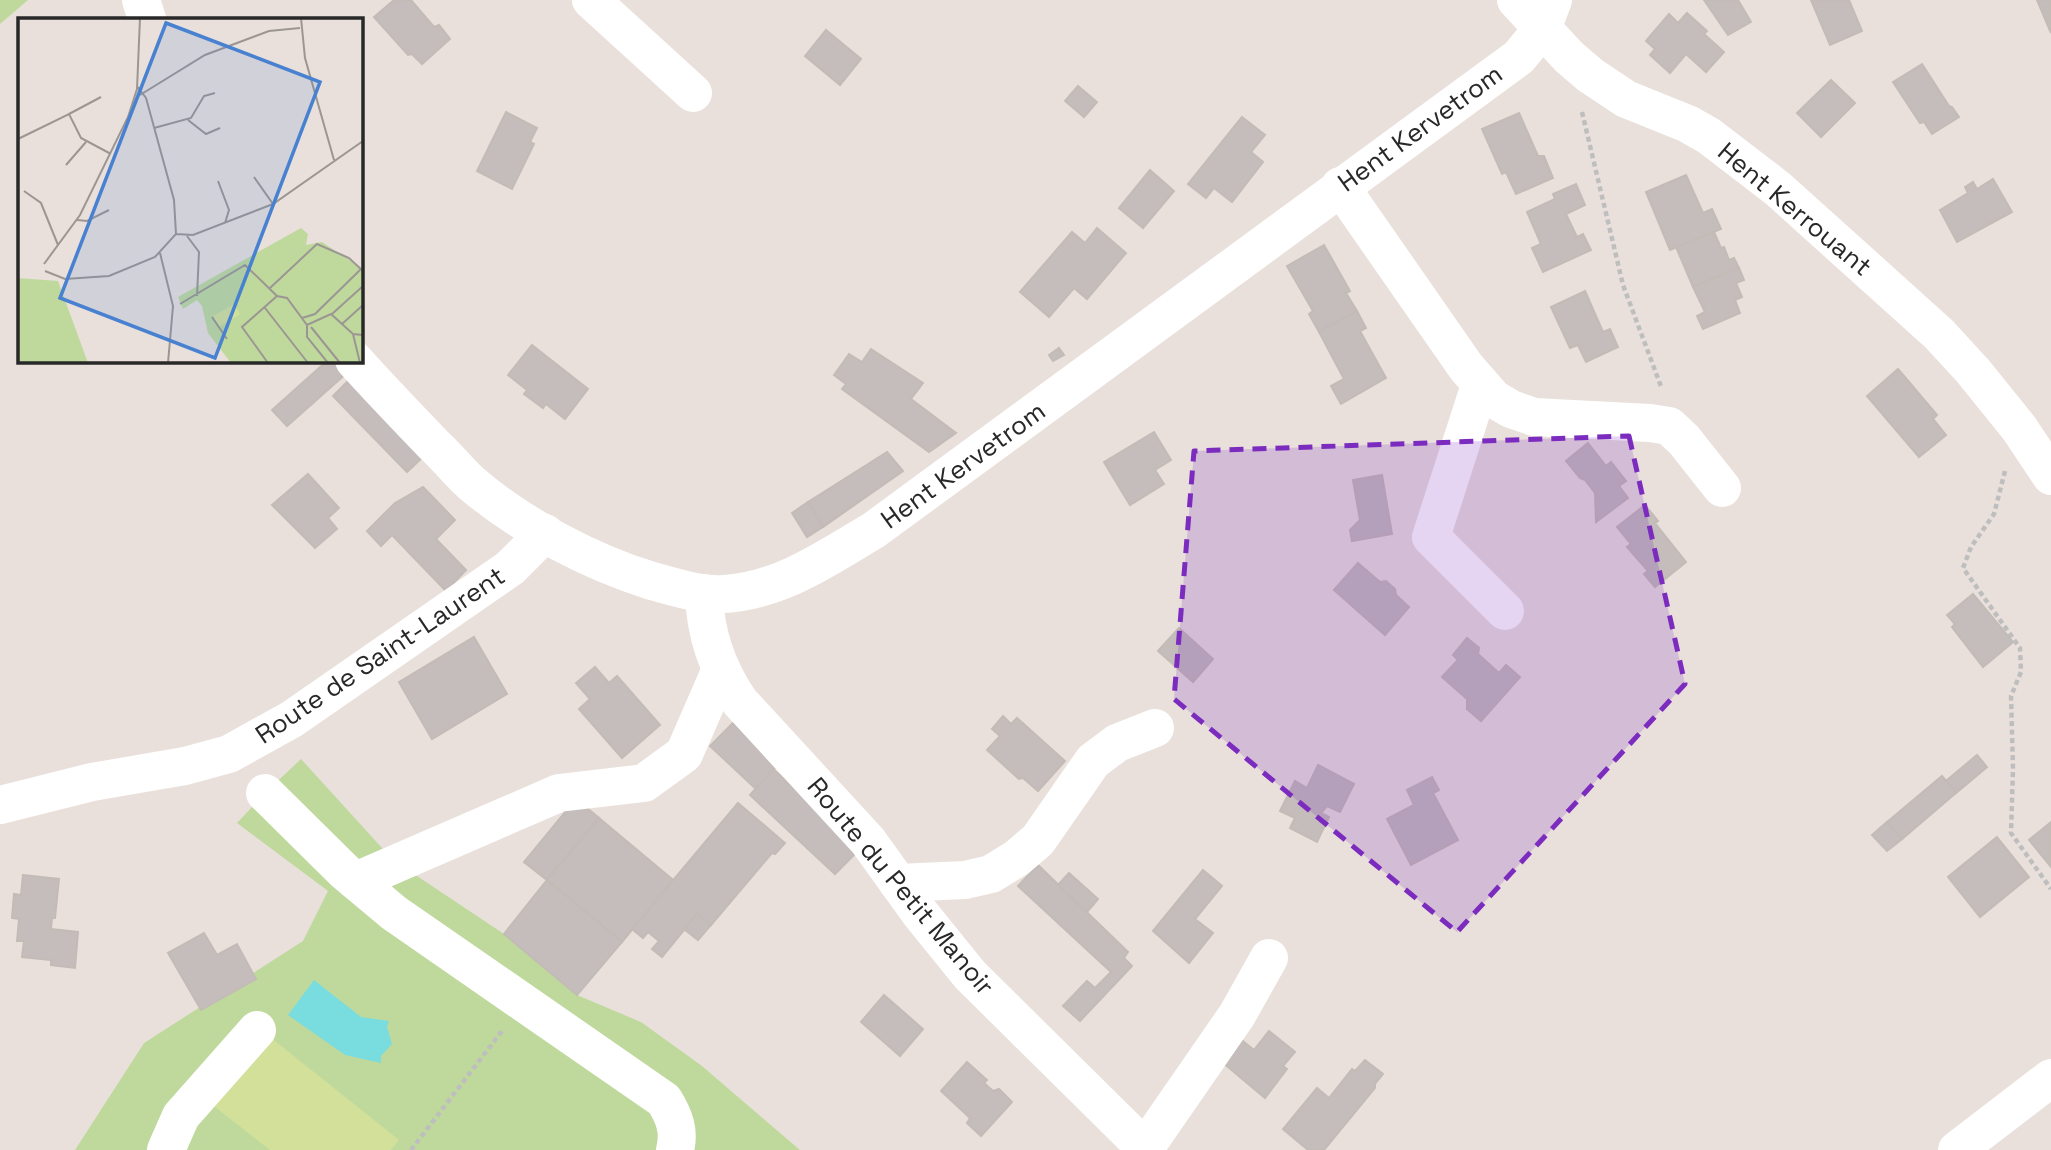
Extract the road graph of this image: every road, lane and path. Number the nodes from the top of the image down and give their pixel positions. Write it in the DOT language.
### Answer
graph roads {
  1 [pos="141,0"];
  2 [pos="591,0"];
  3 [pos="1516,0"];
  4 [pos="1547,15"];
  5 [pos="147,18"];
  6 [pos="1569,57"];
  7 [pos="693,93"];
  8 [pos="1340,186"];
  9 [pos="356,362"];
  10 [pos="1480,385"];
  11 [pos="1669,426"];
  12 [pos="2019,428"];
  13 [pos="2051,475"];
  14 [pos="1722,488"];
  15 [pos="545,533"];
  16 [pos="704,593"];
  17 [pos="1505,611"];
  18 [pos="721,669"];
  19 [pos="1155,728"];
  20 [pos="265,793"];
  21 [pos="0,804"];
  22 [pos="356,881"];
  23 [pos="898,883"];
  24 [pos="2051,889"];
  25 [pos="1269,958"];
  26 [pos="524,1003"];
  27 [pos="257,1030"];
  28 [pos="2051,1079"];
  29 [pos="1146,1149"];
  30 [pos="166,1150"];
  31 [pos="411,1150"];
  32 [pos="675,1150"];
  33 [pos="1957,1150"];
  1 -- 5 [label="street"];
  2 -- 7 [label="street"];
  3 -- 4 [label="street, Hent Kerrouant"];
  4 -- 6 [label="street, Hent Kerrouant"];
  4 -- 8 [label="street, Hent Kervetrom"];
  6 -- 11 [label="path"];
  6 -- 12 [label="street, Hent Kerrouant"];
  8 -- 10 [label="street"];
  8 -- 16 [label="street, Hent Kervetrom"];
  9 -- 15 [label="street, Hent Kervetrom"];
  10 -- 11 [label="street"];
  10 -- 17 [label="street"];
  11 -- 14 [label="street"];
  12 -- 13 [label="street, Hent Kerrouant"];
  12 -- 24 [label="path"];
  15 -- 16 [label="street, Hent Kervetrom"];
  15 -- 21 [label="street, Route de Saint-Laurent"];
  16 -- 18 [label="street, Route du Petit Manoir"];
  18 -- 22 [label="street"];
  18 -- 23 [label="street, Route du Petit Manoir"];
  19 -- 23 [label="street"];
  20 -- 22 [label="street"];
  22 -- 26 [label="street"];
  23 -- 29 [label="street, Route du Petit Manoir"];
  25 -- 29 [label="street"];
  26 -- 31 [label="path"];
  26 -- 32 [label="street"];
  27 -- 30 [label="street"];
  28 -- 33 [label="street"];
}
